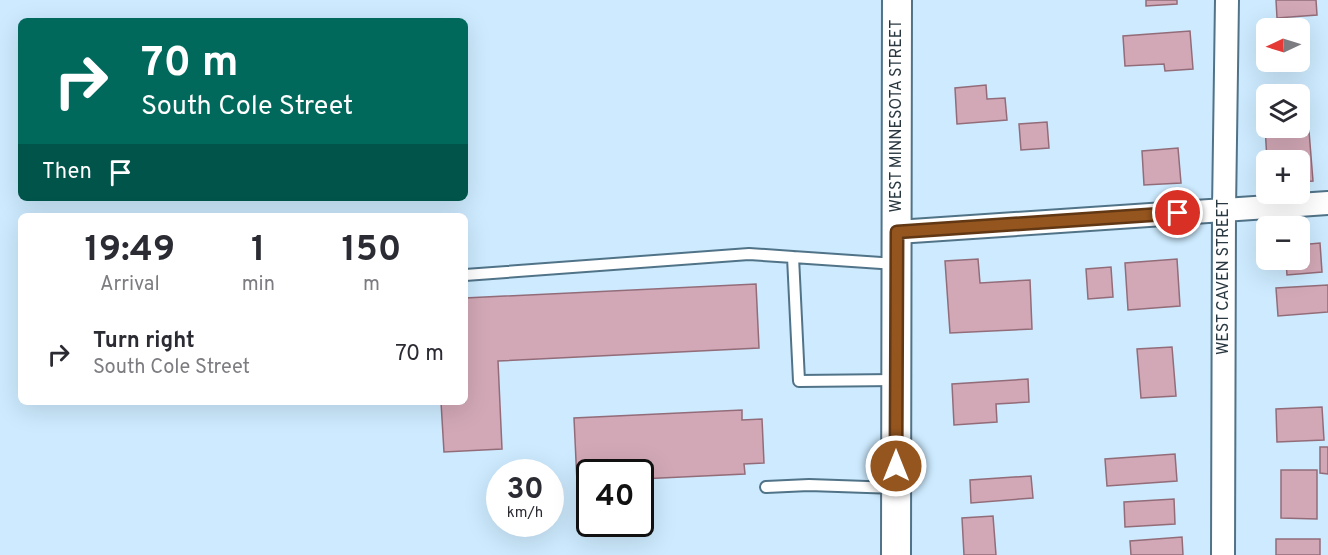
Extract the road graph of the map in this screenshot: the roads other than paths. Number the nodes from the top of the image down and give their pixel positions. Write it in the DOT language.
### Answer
graph roads {
  1 [pos="897,0"];
  2 [pos="1227,0"];
  3 [pos="1328,203"];
  4 [pos="1224,210"];
  5 [pos="897,232"];
  6 [pos="793,257"];
  7 [pos="897,264"];
  8 [pos="468,275"];
  9 [pos="897,380"];
  10 [pos="766,487"];
  11 [pos="896,488"];
  12 [pos="896,555"];
  13 [pos="1223,555"];
  1 -- 5 [label="street, WEST MINNESOTA STREET"];
  2 -- 4 [label="street, WEST CAVEN STREET"];
  3 -- 4 [label="street"];
  4 -- 5 [label="street"];
  4 -- 13 [label="street, WEST CAVEN STREET"];
  5 -- 7 [label="street, WEST MINNESOTA STREET"];
  6 -- 7 [label="lane"];
  6 -- 8 [label="lane"];
  6 -- 9 [label="lane"];
  7 -- 9 [label="street, WEST MINNESOTA STREET"];
  9 -- 11 [label="street, WEST MINNESOTA STREET"];
  10 -- 11 [label="lane"];
  11 -- 12 [label="street, WEST MINNESOTA STREET"];
}
